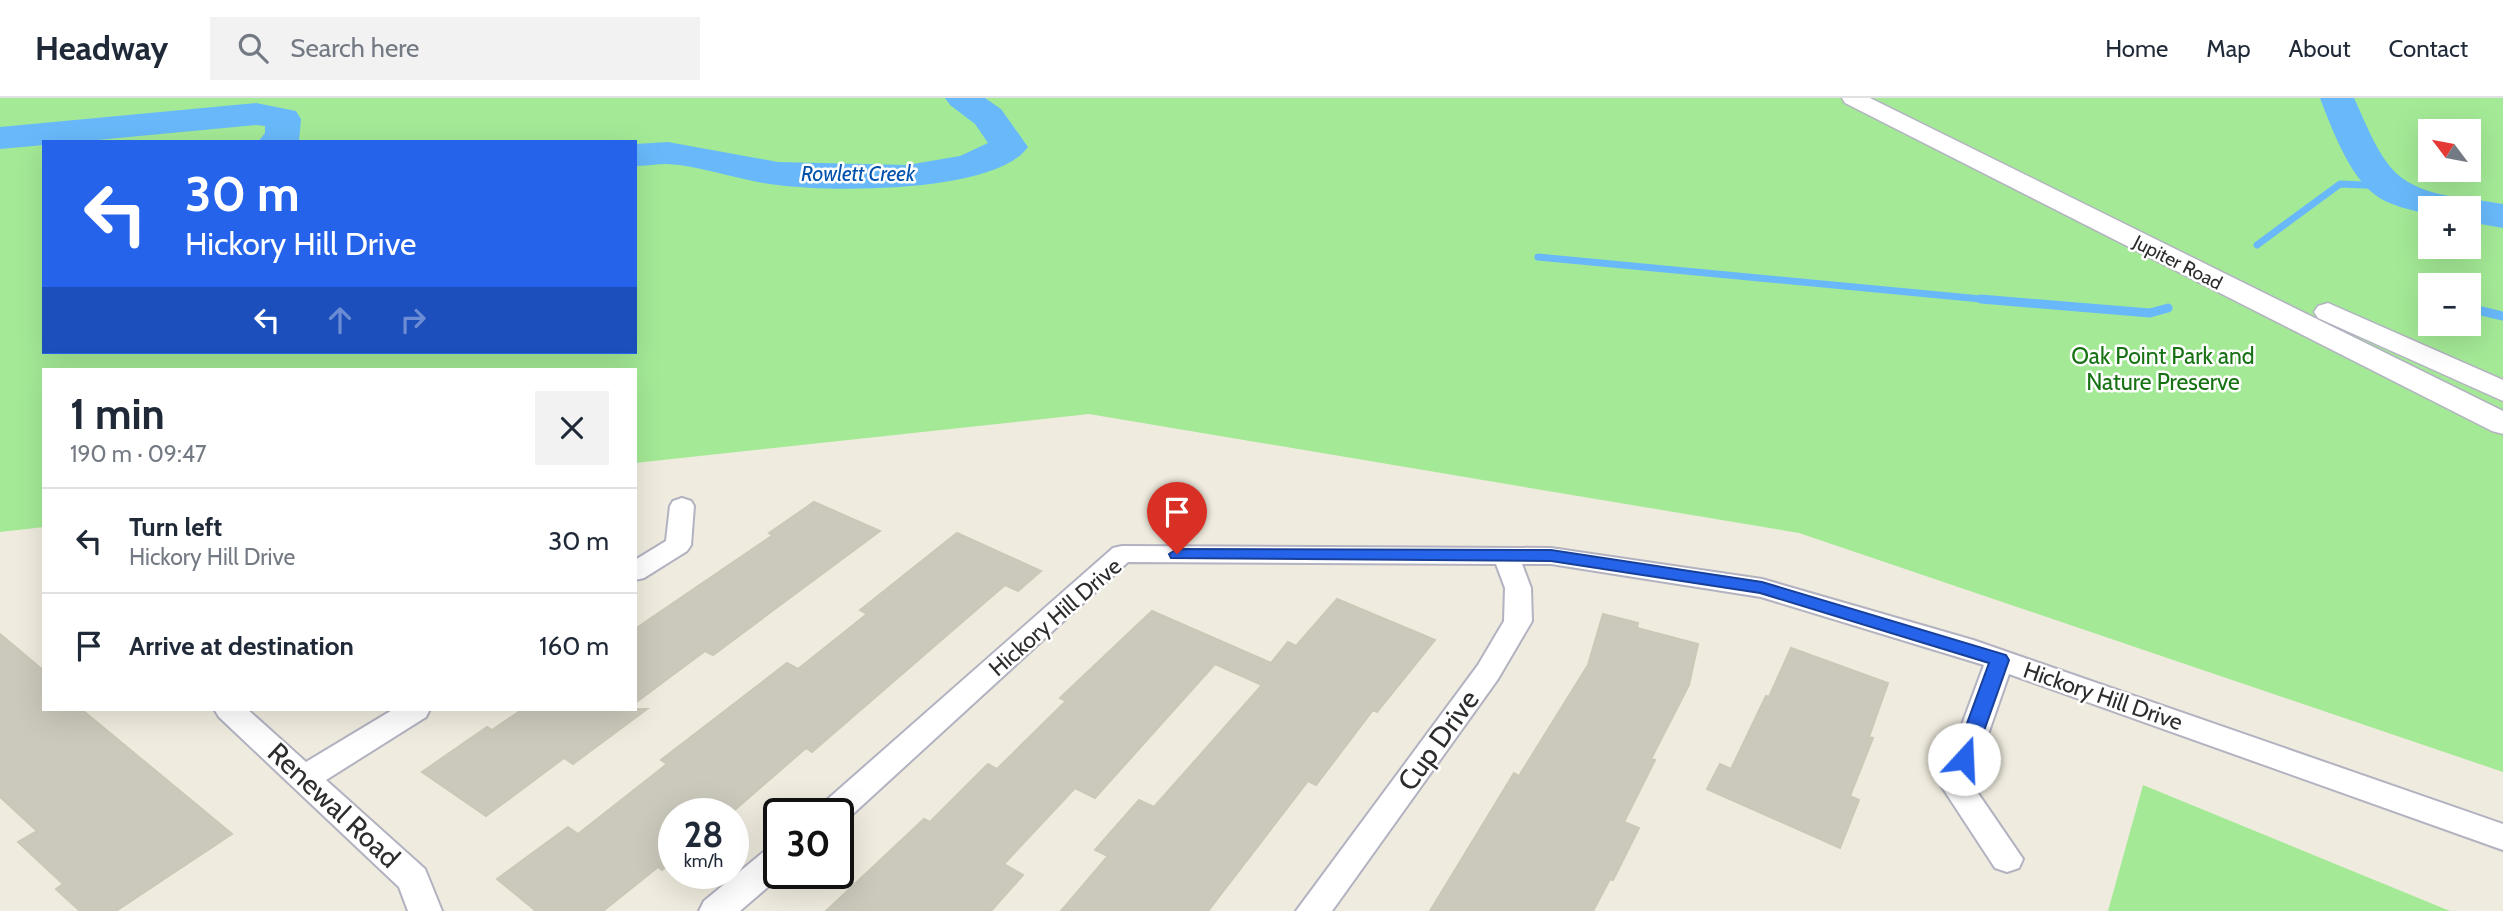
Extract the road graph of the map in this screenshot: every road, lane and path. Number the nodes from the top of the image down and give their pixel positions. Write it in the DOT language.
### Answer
graph roads {
  1 [pos="1853,98"];
  2 [pos="1892,98"];
  3 [pos="2503,392"];
  4 [pos="2503,424"];
  5 [pos="682,506"];
  6 [pos="1506,556"];
  7 [pos="637,571"];
  8 [pos="2000,660"];
  9 [pos="231,711"];
  10 [pos="413,711"];
  11 [pos="304,778"];
  12 [pos="850,798"];
  13 [pos="2503,837"];
  14 [pos="2007,859"];
  15 [pos="763,872"];
  16 [pos="425,911"];
  17 [pos="716,911"];
  18 [pos="1313,911"];
  1 -- 4 [label="main road, Jupiter Road"];
  2 -- 3 [label="main road, Jupiter Road"];
  5 -- 7 [label="street"];
  6 -- 8 [label="street, Hickory Hill Drive"];
  6 -- 12 [label="street, Hickory Hill Drive"];
  6 -- 18 [label="street, Cup Drive"];
  8 -- 13 [label="street, Hickory Hill Drive"];
  8 -- 14 [label="street"];
  9 -- 11 [label="street, Renewal Road"];
  10 -- 11 [label="street"];
  11 -- 16 [label="street, Renewal Road"];
  15 -- 17 [label="street"];
}
